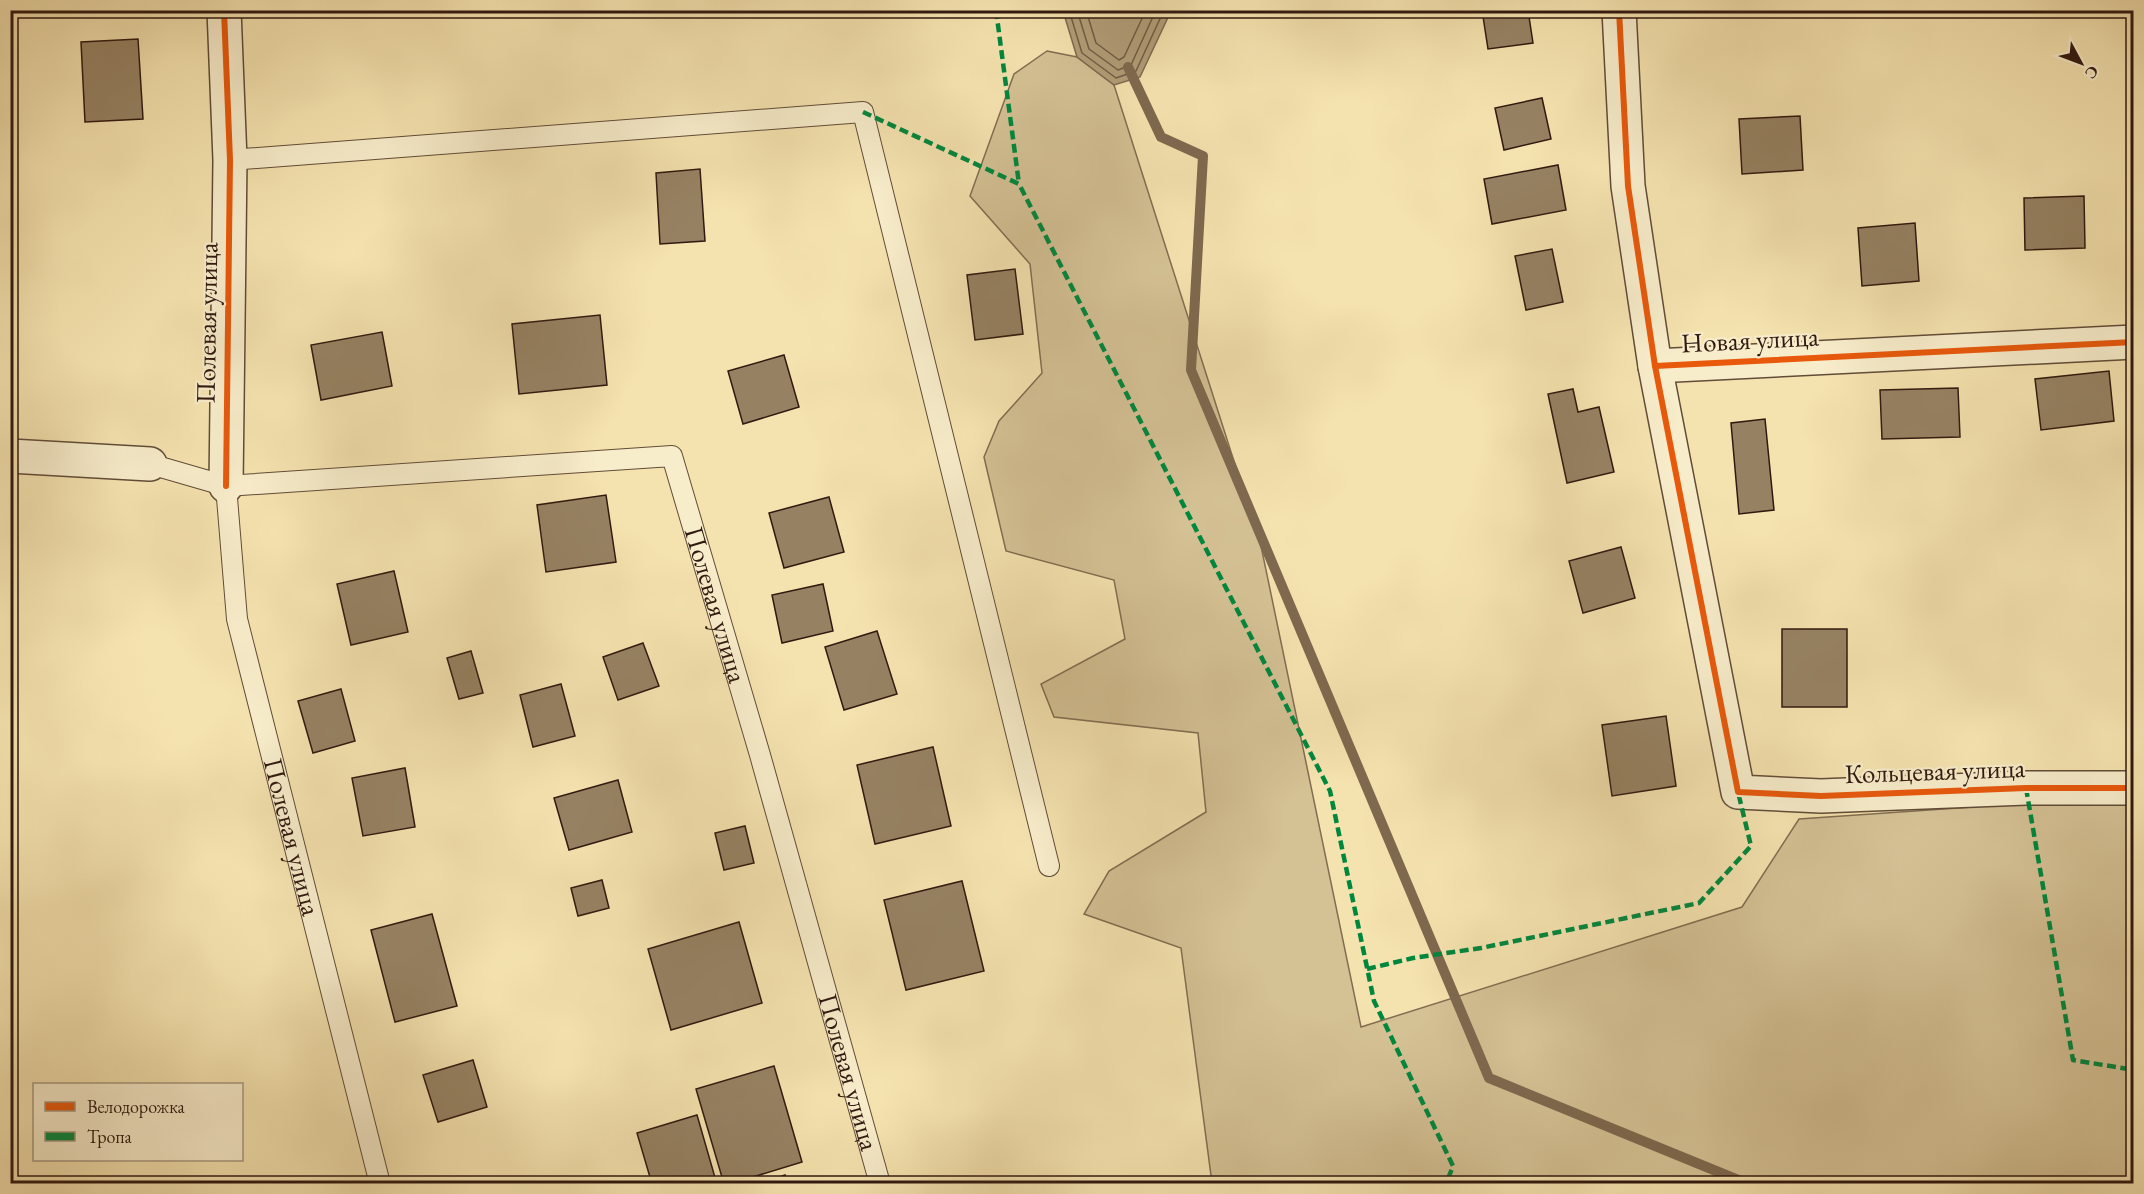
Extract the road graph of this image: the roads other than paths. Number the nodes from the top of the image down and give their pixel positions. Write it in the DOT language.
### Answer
graph roads {
  1 [pos="224,10"];
  2 [pos="1619,10"];
  3 [pos="230,160"];
  4 [pos="2133,342"];
  5 [pos="1655,366"];
  6 [pos="10,456"];
  7 [pos="150,464"];
  8 [pos="226,486"];
  9 [pos="2133,788"];
  10 [pos="1049,866"];
  11 [pos="380,1184"];
  12 [pos="880,1184"];
  1 -- 3 [label="street, Полевая улица"];
  2 -- 5 [label="street, Новая улица"];
  3 -- 8 [label="street, Полевая улица"];
  3 -- 10 [label="lane"];
  4 -- 5 [label="street, Новая улица"];
  5 -- 9 [label="street, Кольцевая улица"];
  6 -- 7 [label="street"];
  7 -- 8 [label="lane, Полевая улица"];
  8 -- 11 [label="lane, Полевая улица"];
  8 -- 12 [label="lane, Полевая улица"];
}
